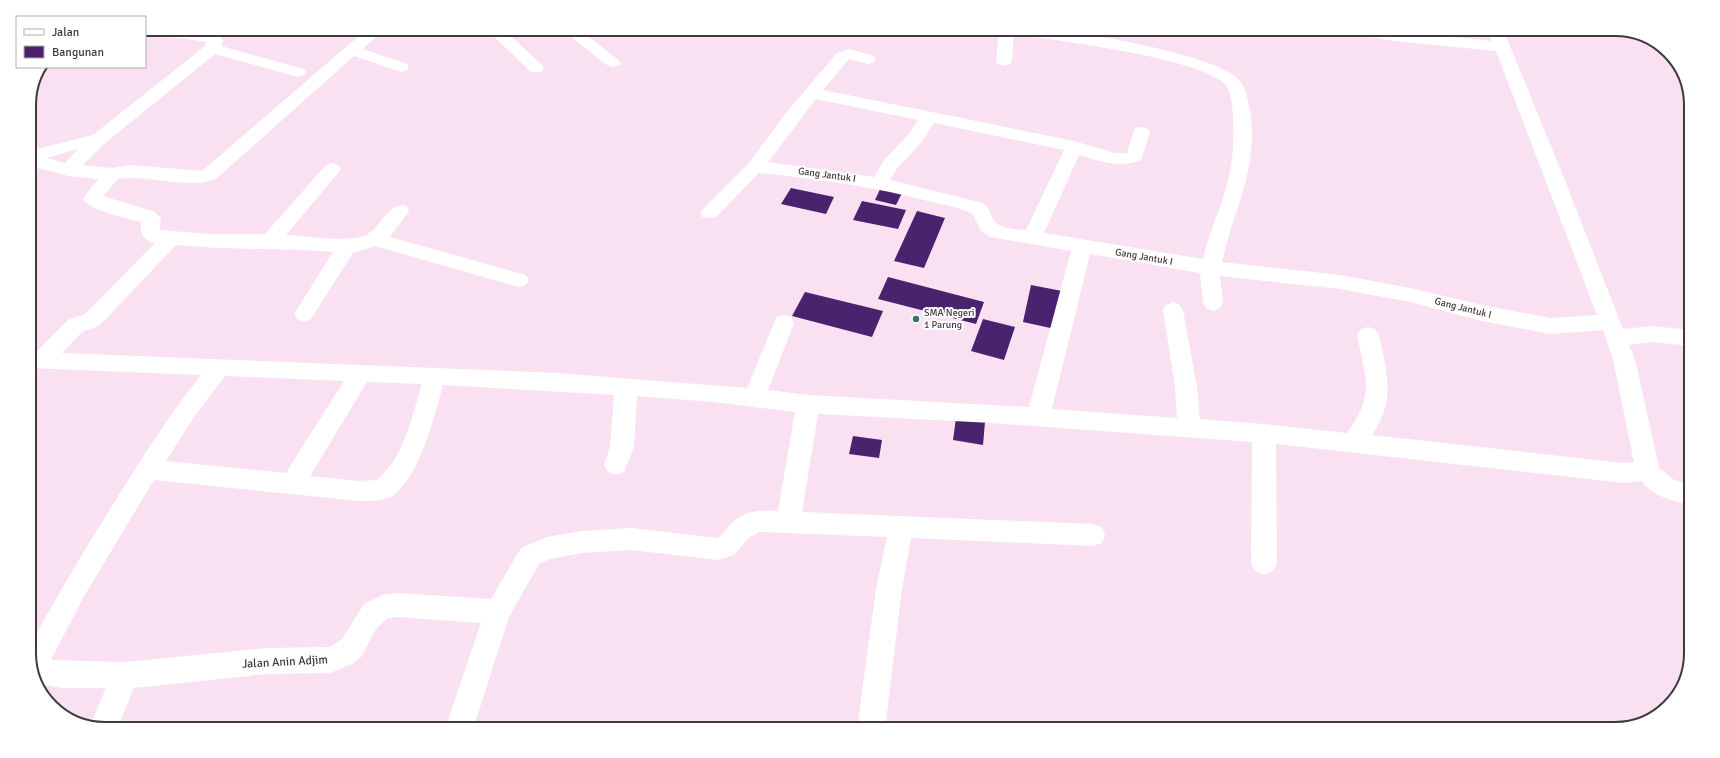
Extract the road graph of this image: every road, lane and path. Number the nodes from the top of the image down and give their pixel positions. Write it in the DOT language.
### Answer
graph roads {
  1 [pos="200,36"];
  2 [pos="368,36"];
  3 [pos="502,36"];
  4 [pos="578,36"];
  5 [pos="1006,36"];
  6 [pos="1051,36"];
  7 [pos="1393,36"];
  8 [pos="1498,36"];
  9 [pos="214,38"];
  10 [pos="1503,47"];
  11 [pos="351,50"];
  12 [pos="868,59"];
  13 [pos="1004,61"];
  14 [pos="613,62"];
  15 [pos="401,67"];
  16 [pos="536,68"];
  17 [pos="298,72"];
  18 [pos="812,93"];
  19 [pos="929,117"];
  20 [pos="1141,132"];
  21 [pos="98,140"];
  22 [pos="1074,147"];
  23 [pos="36,155"];
  24 [pos="36,162"];
  25 [pos="755,167"];
  26 [pos="332,169"];
  27 [pos="68,170"];
  28 [pos="112,174"];
  29 [pos="879,183"];
  30 [pos="400,211"];
  31 [pos="709,212"];
  32 [pos="171,238"];
  33 [pos="1032,238"];
  34 [pos="374,239"];
  35 [pos="270,241"];
  36 [pos="347,246"];
  37 [pos="1082,246"];
  38 [pos="1211,268"];
  39 [pos="519,280"];
  40 [pos="1213,303"];
  41 [pos="1173,310"];
  42 [pos="304,314"];
  43 [pos="784,323"];
  44 [pos="1613,330"];
  45 [pos="1368,335"];
  46 [pos="1684,337"];
  47 [pos="36,359"];
  48 [pos="36,360"];
  49 [pos="219,368"];
  50 [pos="360,374"];
  51 [pos="435,376"];
  52 [pos="626,387"];
  53 [pos="754,397"];
  54 [pos="808,404"];
  55 [pos="1038,418"];
  56 [pos="1189,428"];
  57 [pos="1264,433"];
  58 [pos="1353,443"];
  59 [pos="616,464"];
  60 [pos="148,469"];
  61 [pos="1648,470"];
  62 [pos="292,484"];
  63 [pos="1684,493"];
  64 [pos="788,521"];
  65 [pos="901,528"];
  66 [pos="1093,534"];
  67 [pos="1264,563"];
  68 [pos="498,612"];
  69 [pos="36,653"];
  70 [pos="37,666"];
  71 [pos="125,675"];
  72 [pos="106,722"];
  73 [pos="461,722"];
  74 [pos="872,722"];
  1 -- 9 [label="street"];
  2 -- 11 [label="street"];
  3 -- 16 [label="street"];
  4 -- 14 [label="street"];
  5 -- 13 [label="street"];
  6 -- 38 [label="street"];
  7 -- 10 [label="street"];
  8 -- 10 [label="street"];
  9 -- 17 [label="street"];
  9 -- 21 [label="street"];
  10 -- 44 [label="street"];
  11 -- 15 [label="street"];
  11 -- 28 [label="street"];
  12 -- 18 [label="street"];
  18 -- 19 [label="street"];
  18 -- 25 [label="street"];
  19 -- 22 [label="street"];
  19 -- 29 [label="street"];
  20 -- 22 [label="street"];
  21 -- 23 [label="street"];
  21 -- 27 [label="street"];
  22 -- 33 [label="street"];
  24 -- 27 [label="street"];
  25 -- 29 [label="street, Gang Jantuk I"];
  25 -- 31 [label="street"];
  26 -- 35 [label="street"];
  27 -- 28 [label="street"];
  28 -- 32 [label="street"];
  29 -- 33 [label="street, Gang Jantuk I"];
  30 -- 34 [label="street"];
  32 -- 35 [label="street"];
  32 -- 47 [label="street"];
  33 -- 37 [label="street, Gang Jantuk I"];
  34 -- 36 [label="street"];
  34 -- 39 [label="street"];
  35 -- 36 [label="street"];
  36 -- 42 [label="street"];
  37 -- 38 [label="street, Gang Jantuk I"];
  37 -- 55 [label="street"];
  38 -- 40 [label="street"];
  38 -- 44 [label="street, Gang Jantuk I"];
  41 -- 56 [label="street"];
  43 -- 53 [label="street"];
  44 -- 46 [label="street, Gang Jantuk I"];
  44 -- 61 [label="street"];
  45 -- 58 [label="street"];
  48 -- 49 [label="street"];
  49 -- 50 [label="street"];
  49 -- 60 [label="street"];
  50 -- 51 [label="street"];
  50 -- 62 [label="street"];
  51 -- 52 [label="street"];
  51 -- 62 [label="street"];
  52 -- 53 [label="street"];
  52 -- 59 [label="street"];
  53 -- 54 [label="street"];
  54 -- 55 [label="street"];
  54 -- 64 [label="street"];
  55 -- 56 [label="street"];
  56 -- 57 [label="street"];
  57 -- 58 [label="street"];
  57 -- 67 [label="street"];
  58 -- 61 [label="street"];
  60 -- 62 [label="street"];
  60 -- 69 [label="street"];
  61 -- 63 [label="street"];
  64 -- 65 [label="street"];
  64 -- 68 [label="street"];
  65 -- 66 [label="street"];
  65 -- 74 [label="street"];
  68 -- 71 [label="street, Jalan Anin Adjim"];
  68 -- 73 [label="street"];
  70 -- 71 [label="street, Jalan Anin Adjim"];
  71 -- 72 [label="street"];
}
